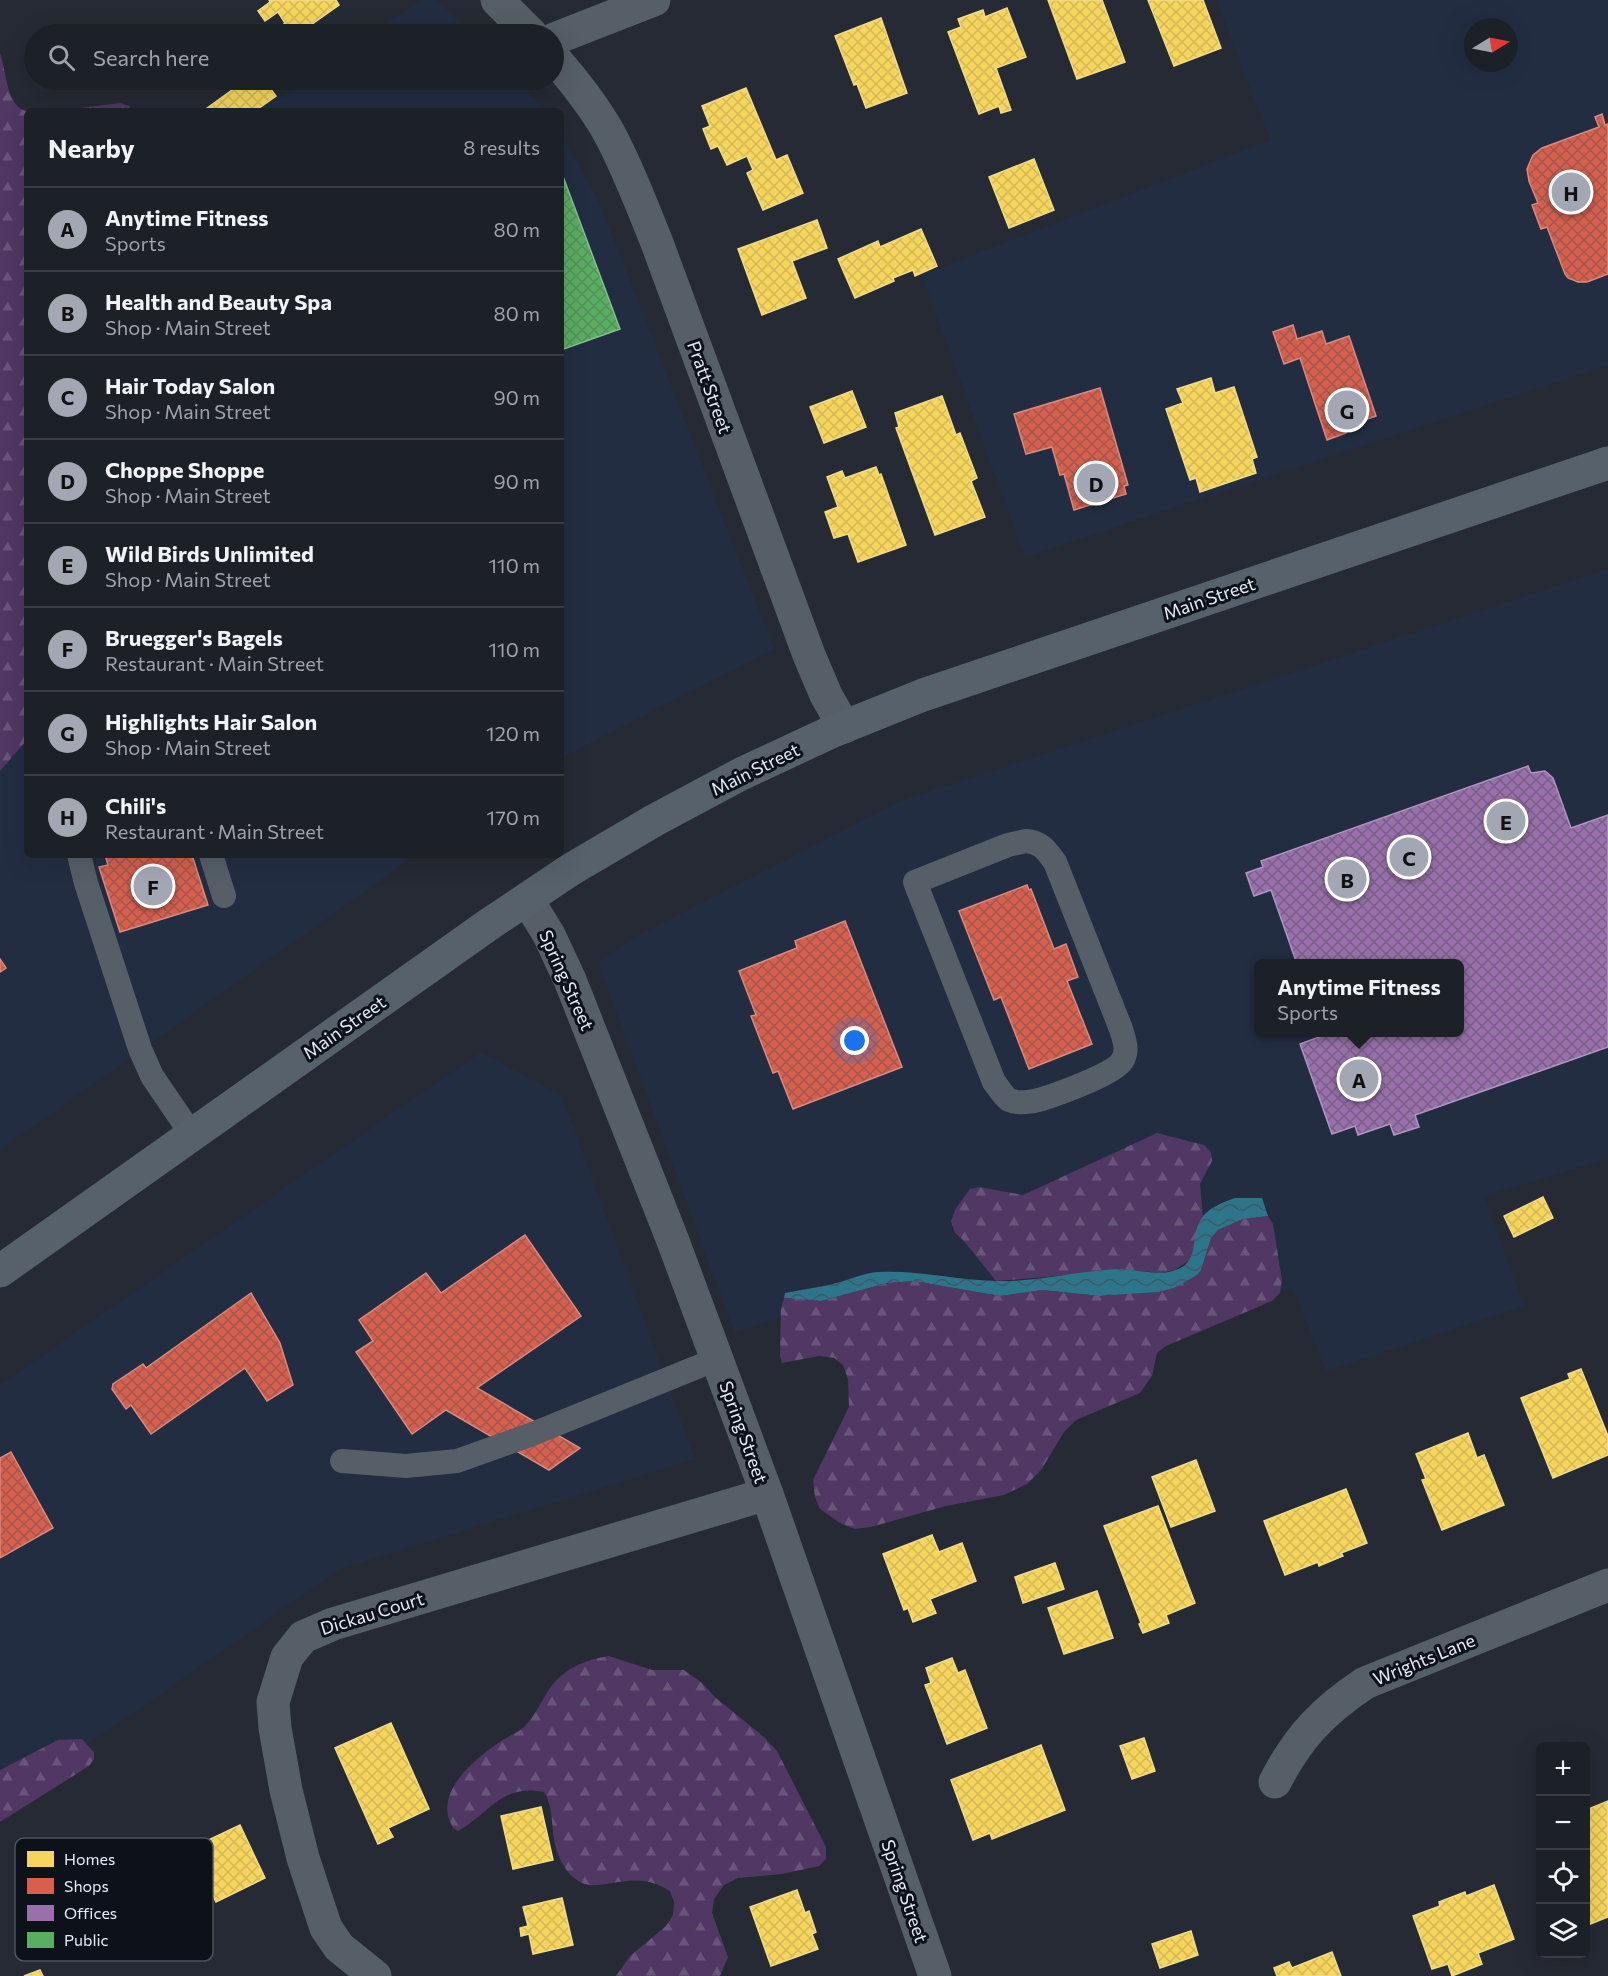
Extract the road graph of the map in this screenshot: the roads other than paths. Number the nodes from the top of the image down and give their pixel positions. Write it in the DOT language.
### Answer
graph roads {
  1 [pos="497,0"];
  2 [pos="654,0"];
  3 [pos="521,24"];
  4 [pos="564,35"];
  5 [pos="564,69"];
  6 [pos="1608,464"];
  7 [pos="844,727"];
  8 [pos="80,858"];
  9 [pos="212,858"];
  10 [pos="915,882"];
  11 [pos="224,896"];
  12 [pos="527,899"];
  13 [pos="192,1135"];
  14 [pos="0,1271"];
  15 [pos="717,1359"];
  16 [pos="342,1461"];
  17 [pos="767,1494"];
  18 [pos="1608,1585"];
  19 [pos="1275,1782"];
  20 [pos="375,1976"];
  21 [pos="935,1976"];
  1 -- 3 [label="street"];
  2 -- 4 [label="street"];
  5 -- 7 [label="street, Pratt Street"];
  6 -- 7 [label="main road, Main Street"];
  7 -- 12 [label="main road, Main Street"];
  8 -- 13 [label="lane"];
  9 -- 11 [label="lane"];
  10 -- 10 [label="lane"];
  12 -- 13 [label="main road, Main Street"];
  12 -- 15 [label="street, Spring Street"];
  13 -- 14 [label="main road, Main Street"];
  15 -- 16 [label="lane"];
  15 -- 17 [label="street, Spring Street"];
  17 -- 20 [label="street, Dickau Court"];
  17 -- 21 [label="street, Spring Street"];
  18 -- 19 [label="street, Wrights Lane"];
}
